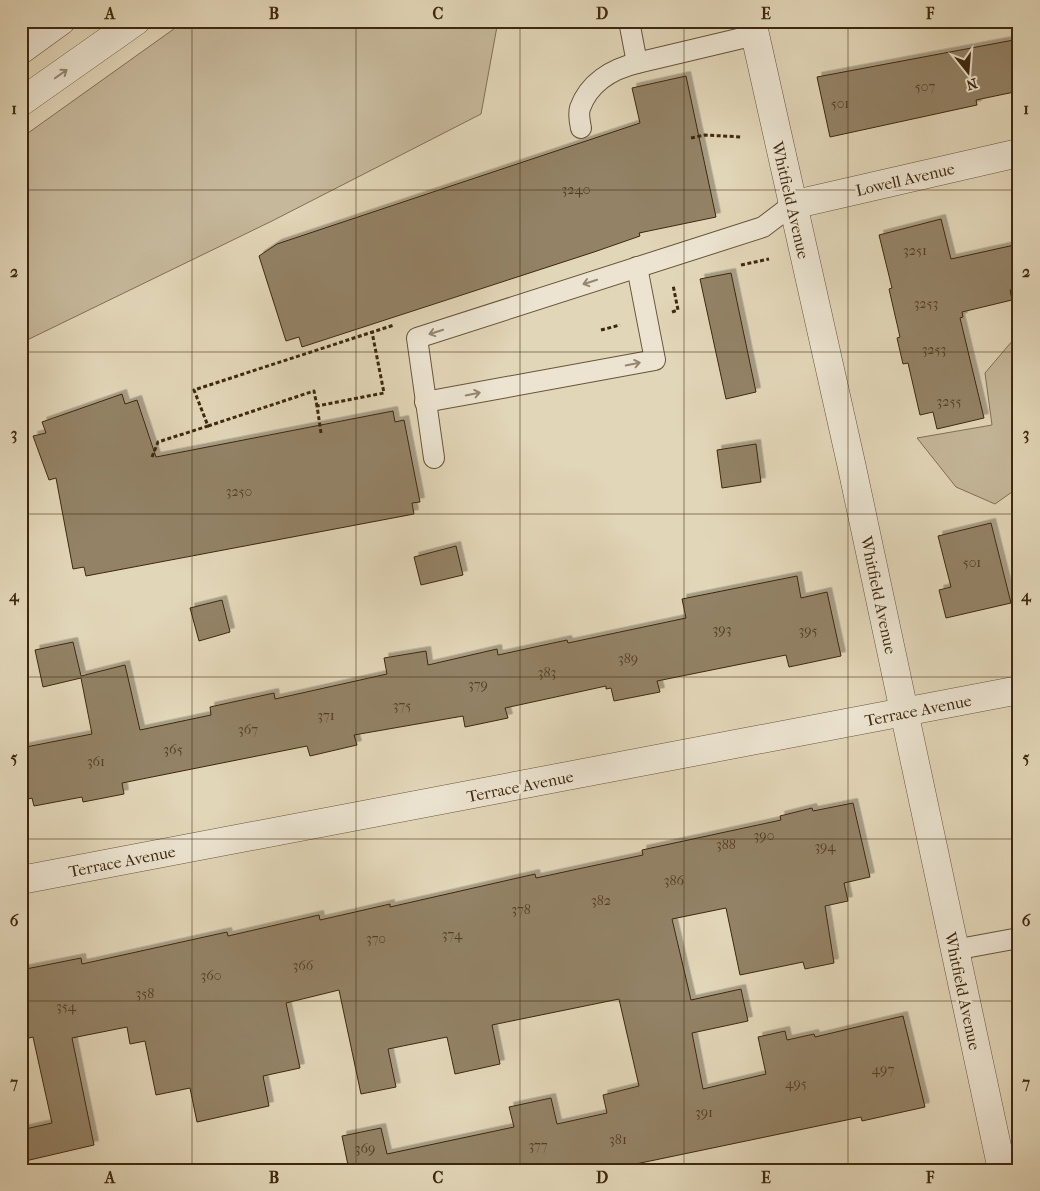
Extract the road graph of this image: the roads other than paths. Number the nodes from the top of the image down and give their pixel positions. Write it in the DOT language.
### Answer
graph roads {
  1 [pos="61,21"];
  2 [pos="136,21"];
  3 [pos="629,21"];
  4 [pos="754,28"];
  5 [pos="21,50"];
  6 [pos="637,63"];
  7 [pos="21,102"];
  8 [pos="581,128"];
  9 [pos="1019,153"];
  10 [pos="792,204"];
  11 [pos="636,267"];
  12 [pos="426,402"];
  13 [pos="434,458"];
  14 [pos="1019,690"];
  15 [pos="904,712"];
  16 [pos="21,880"];
  17 [pos="1019,938"];
  18 [pos="954,950"];
  19 [pos="1002,1170"];
  1 -- 5 [label="street"];
  7 -- 2 [label="street, one-way"];
  3 -- 6 [label="lane"];
  4 -- 6 [label="lane"];
  4 -- 10 [label="street, Whitfield Avenue"];
  6 -- 8 [label="lane"];
  9 -- 10 [label="street, Lowell Avenue"];
  10 -- 11 [label="lane"];
  10 -- 15 [label="street, Whitfield Avenue"];
  11 -- 12 [label="lane, one-way"];
  12 -- 11 [label="lane, one-way"];
  12 -- 13 [label="lane"];
  14 -- 15 [label="street, Terrace Avenue"];
  15 -- 16 [label="street, Terrace Avenue"];
  15 -- 18 [label="street, Whitfield Avenue"];
  17 -- 18 [label="lane"];
  18 -- 19 [label="street, Whitfield Avenue"];
}
